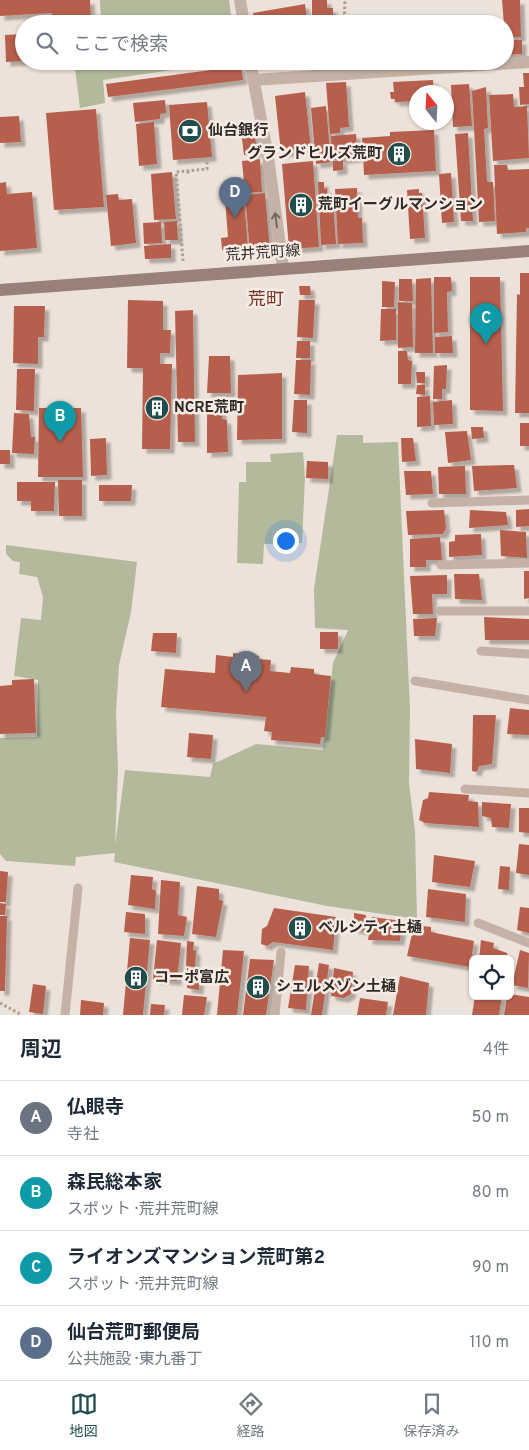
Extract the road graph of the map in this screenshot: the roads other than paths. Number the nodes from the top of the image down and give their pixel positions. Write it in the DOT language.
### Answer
graph roads {
  1 [pos="240,0"];
  2 [pos="242,15"];
  3 [pos="529,62"];
  4 [pos="514,63"];
  5 [pos="251,70"];
  6 [pos="406,70"];
  7 [pos="253,80"];
  8 [pos="529,251"];
  9 [pos="283,268"];
  10 [pos="0,290"];
  11 [pos="529,500"];
  12 [pos="432,503"];
  13 [pos="529,563"];
  14 [pos="441,565"];
  15 [pos="440,611"];
  16 [pos="529,611"];
  17 [pos="481,651"];
  18 [pos="529,654"];
  19 [pos="414,681"];
  20 [pos="529,700"];
  21 [pos="465,789"];
  22 [pos="529,793"];
  23 [pos="78,888"];
  24 [pos="478,923"];
  25 [pos="529,943"];
  26 [pos="281,952"];
  27 [pos="65,1015"];
  28 [pos="275,1015"];
  1 -- 2 [label="street"];
  3 -- 4 [label="street"];
  5 -- 7 [label="street"];
  6 -- 7 [label="street"];
  9 -- 7 [label="street, one-way"];
  8 -- 9 [label="main road, 荒井荒町線"];
  9 -- 10 [label="main road, 荒井荒町線"];
  11 -- 12 [label="lane"];
  13 -- 14 [label="lane"];
  15 -- 16 [label="lane"];
  17 -- 18 [label="lane"];
  19 -- 20 [label="lane"];
  21 -- 22 [label="lane"];
  23 -- 27 [label="lane"];
  24 -- 25 [label="lane"];
  26 -- 28 [label="lane"];
}
